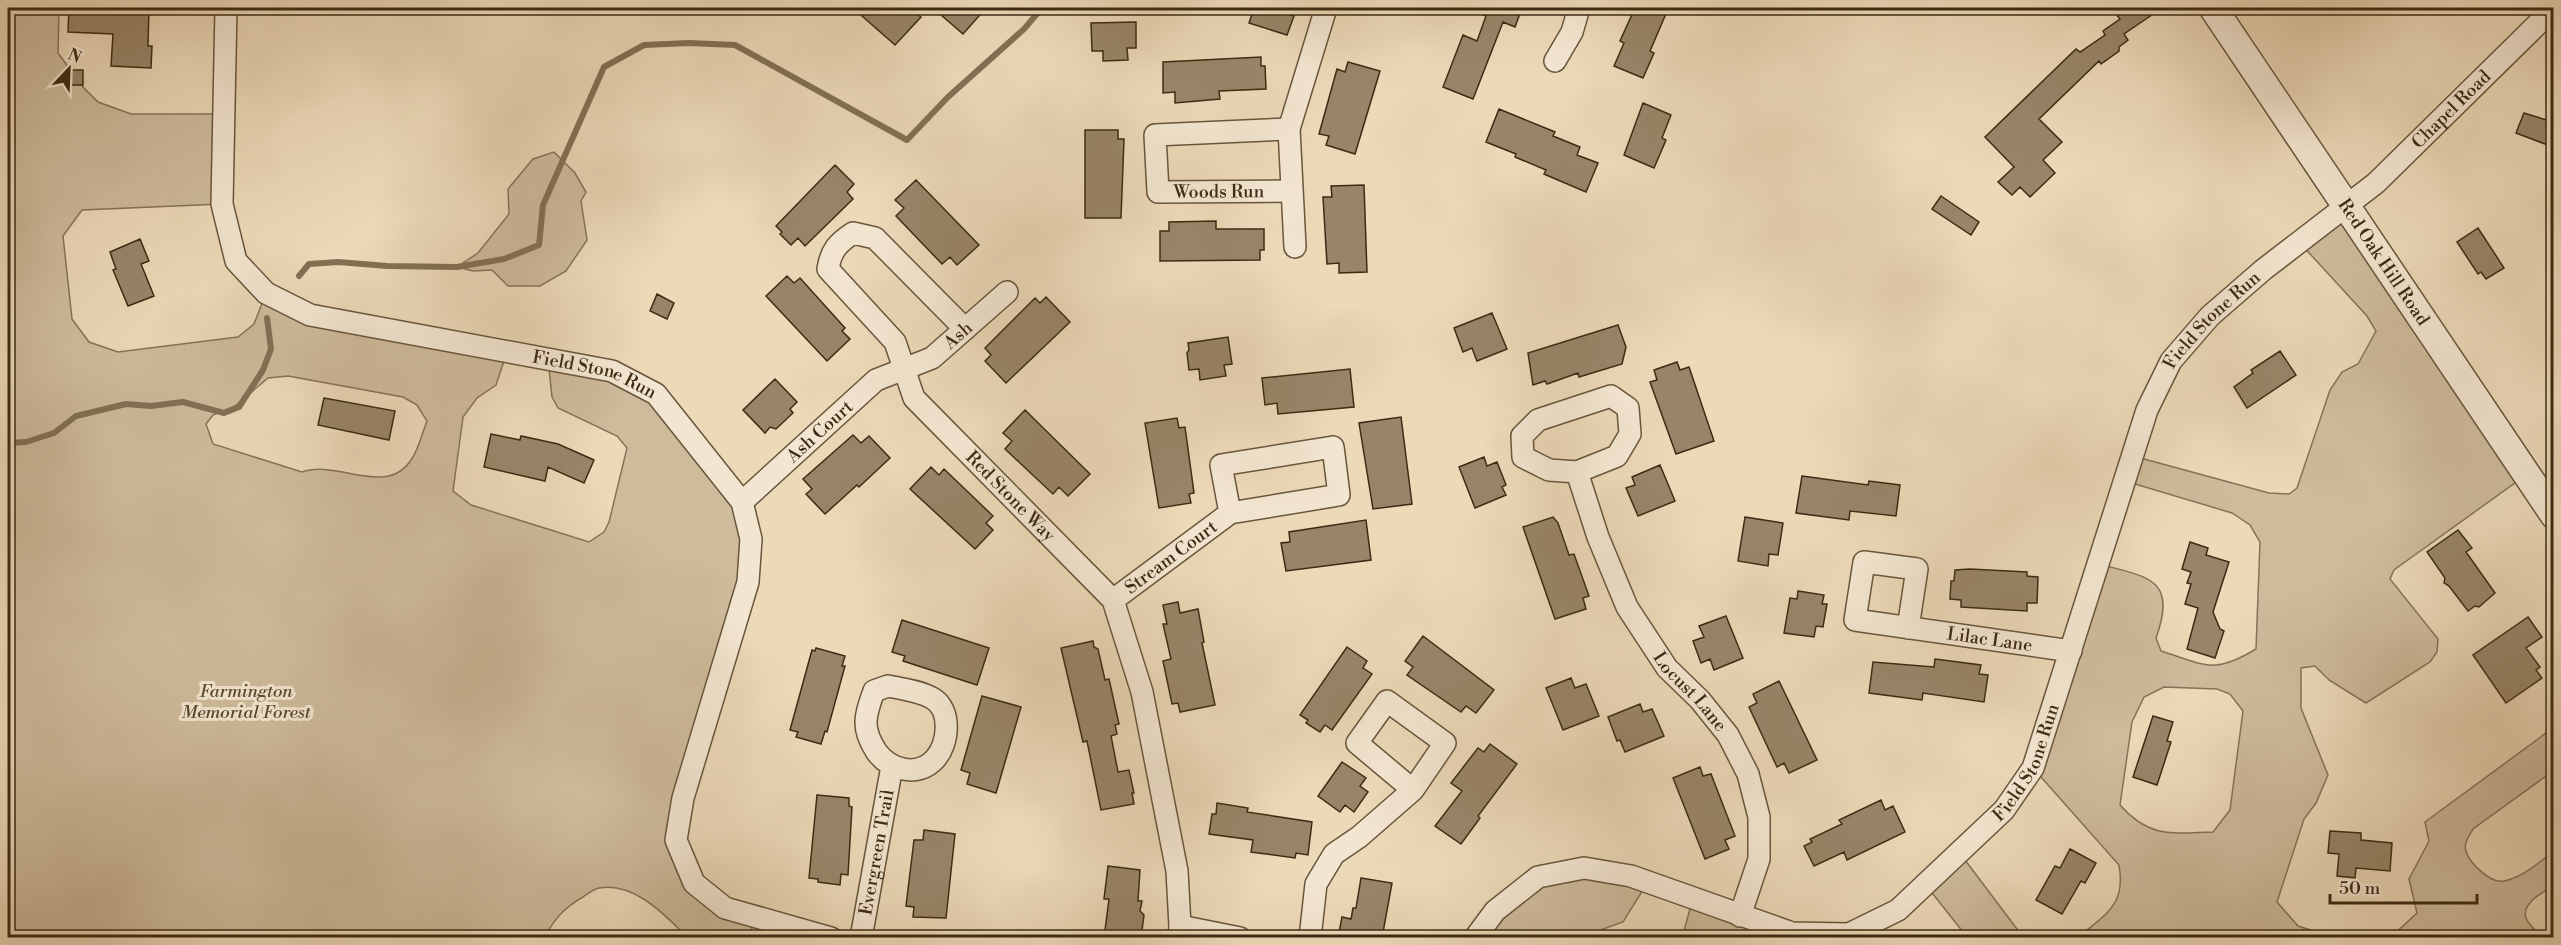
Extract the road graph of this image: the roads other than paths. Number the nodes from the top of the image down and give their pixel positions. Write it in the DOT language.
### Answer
graph roads {
  1 [pos="226,8"];
  2 [pos="1326,8"];
  3 [pos="1579,8"];
  4 [pos="2213,8"];
  5 [pos="2553,8"];
  6 [pos="1555,61"];
  7 [pos="1289,129"];
  8 [pos="1291,191"];
  9 [pos="2347,207"];
  10 [pos="1295,247"];
  11 [pos="1007,292"];
  12 [pos="965,329"];
  13 [pos="903,369"];
  14 [pos="1578,472"];
  15 [pos="742,502"];
  16 [pos="1230,513"];
  17 [pos="2553,516"];
  18 [pos="1113,600"];
  19 [pos="1908,628"];
  20 [pos="2072,651"];
  21 [pos="892,766"];
  22 [pos="1413,790"];
  23 [pos="1740,916"];
  24 [pos="1180,932"];
  25 [pos="831,938"];
  26 [pos="861,938"];
  27 [pos="1240,938"];
  28 [pos="1310,938"];
  29 [pos="1475,938"];
  1 -- 15 [label="street, Field Stone Run"];
  2 -- 7 [label="street, Woods Run"];
  3 -- 6 [label="street"];
  4 -- 9 [label="street, Red Oak Hill Road"];
  5 -- 9 [label="street, Chapel Road"];
  7 -- 8 [label="street, Woods Run"];
  7 -- 8 [label="street, Woods Run"];
  8 -- 10 [label="street, Woods Run"];
  9 -- 17 [label="street, Red Oak Hill Road"];
  9 -- 20 [label="street, Field Stone Run"];
  11 -- 12 [label="street, Ash"];
  12 -- 13 [label="street, Ash"];
  12 -- 13 [label="street, Red Stone Way"];
  13 -- 15 [label="street, Ash Court"];
  13 -- 18 [label="street, Red Stone Way"];
  14 -- 14 [label="street"];
  14 -- 23 [label="street, Locust Lane"];
  15 -- 25 [label="street, Field Stone Run"];
  16 -- 16 [label="street, Stream Court"];
  16 -- 18 [label="street, Stream Court"];
  18 -- 24 [label="street, Red Stone Way"];
  19 -- 20 [label="street, Lilac Lane"];
  20 -- 23 [label="street, Field Stone Run"];
  21 -- 26 [label="street, Evergreen Trail"];
  22 -- 28 [label="street"];
  23 -- 29 [label="street, Field Stone Run"];
  24 -- 27 [label="street"];
}
